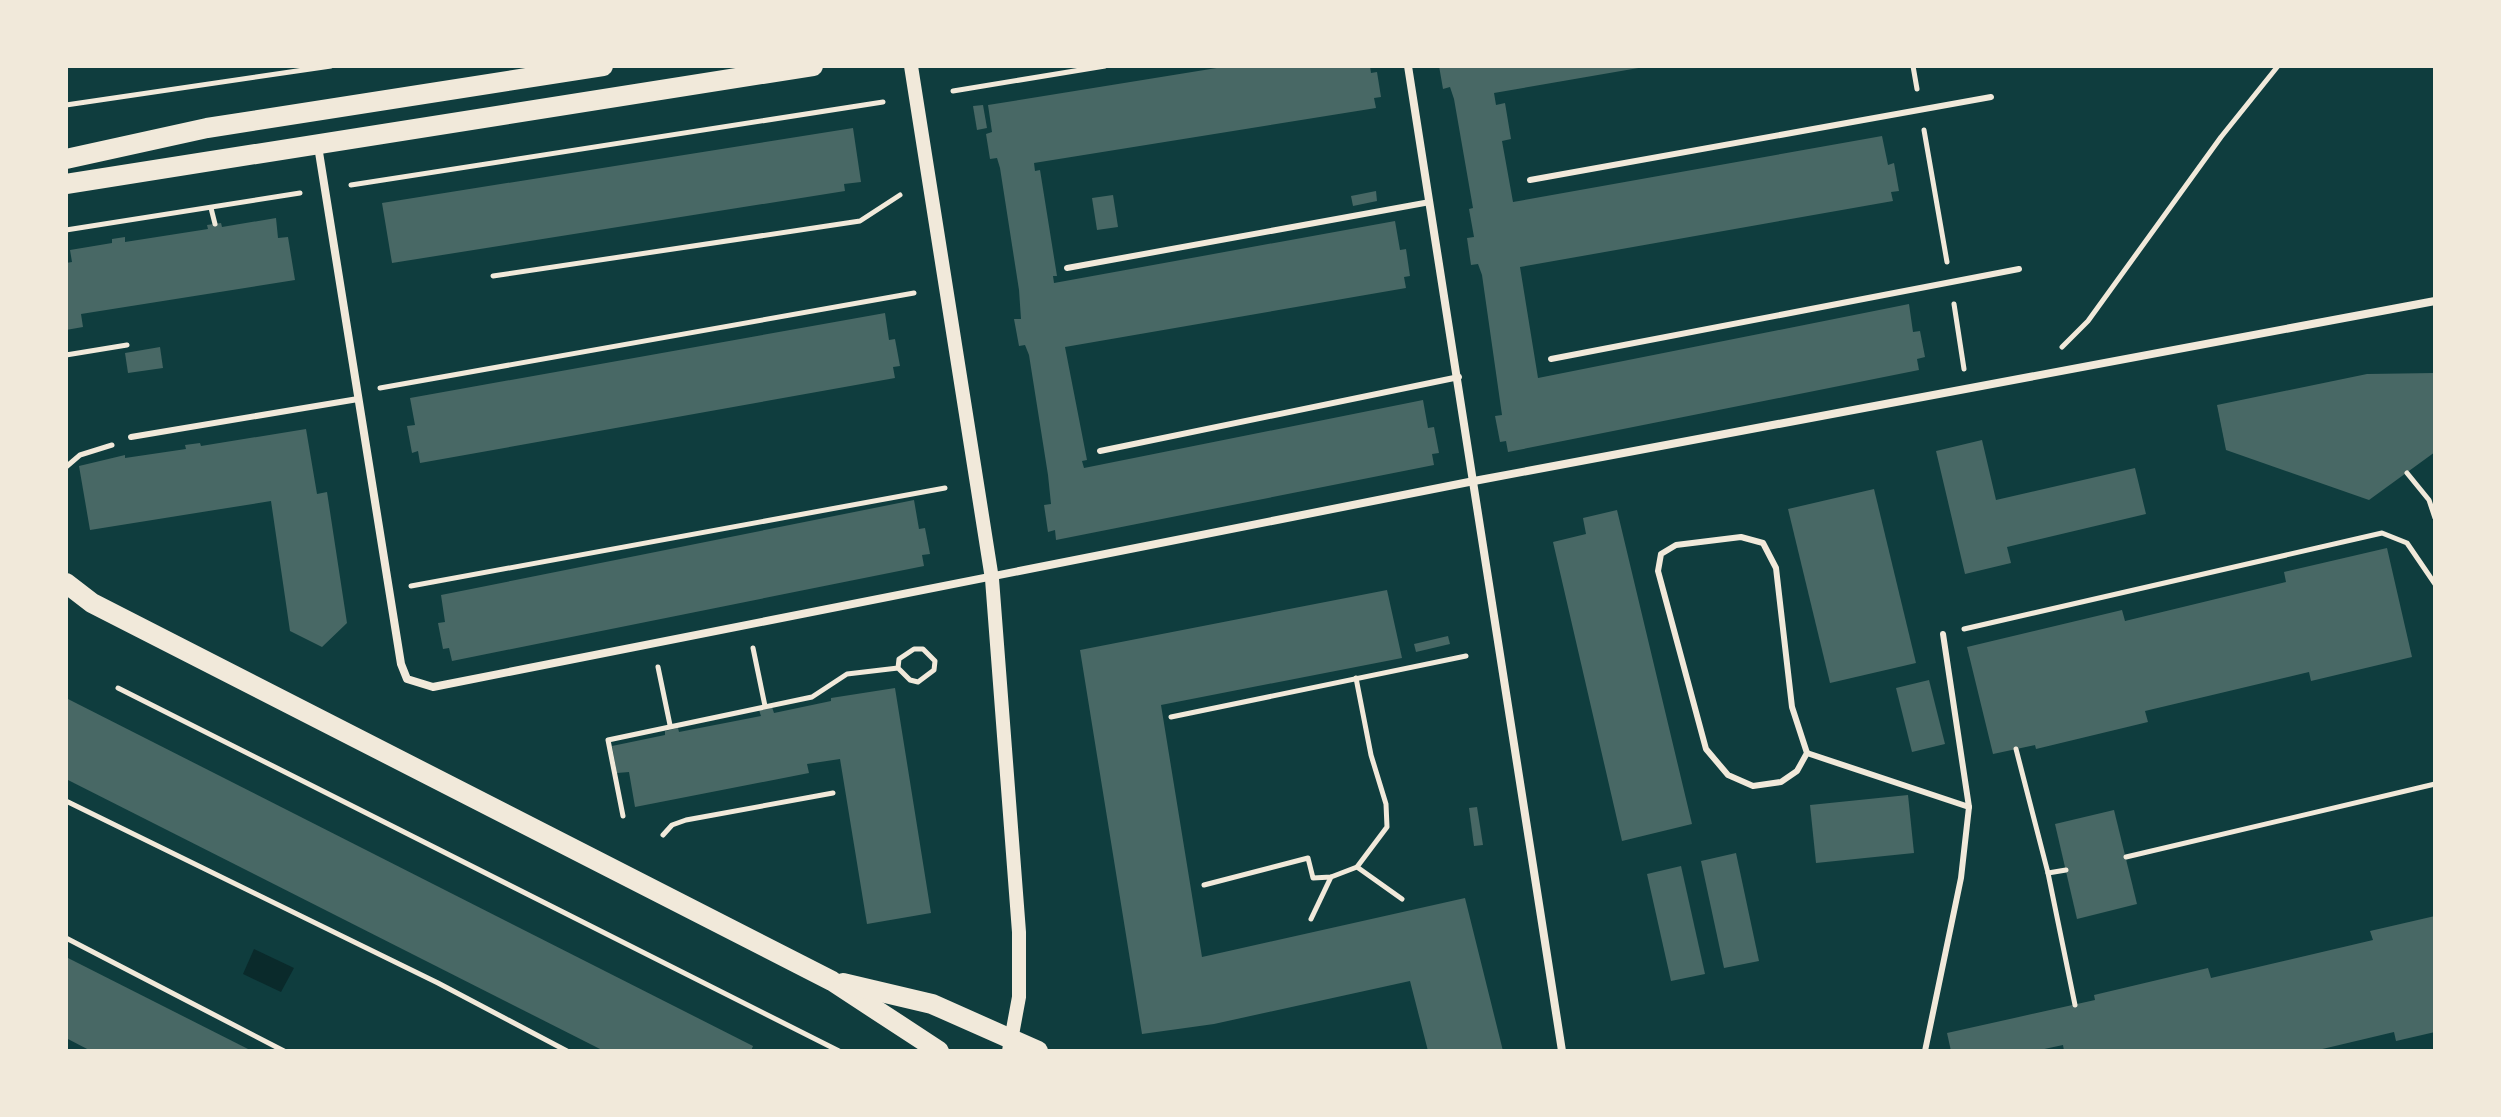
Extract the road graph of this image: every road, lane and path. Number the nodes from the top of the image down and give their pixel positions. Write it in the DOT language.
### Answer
graph roads {
  1 [pos="328,66"];
  2 [pos="603,66"];
  3 [pos="813,66"];
  4 [pos="911,66"];
  5 [pos="1105,66"];
  6 [pos="1408,66"];
  7 [pos="1913,66"];
  8 [pos="2278,66"];
  9 [pos="1064,69"];
  10 [pos="953,91"];
  11 [pos="1991,97"];
  12 [pos="883,102"];
  13 [pos="66,105"];
  14 [pos="1920,110"];
  15 [pos="318,145"];
  16 [pos="66,159"];
  17 [pos="1530,180"];
  18 [pos="66,184"];
  19 [pos="351,185"];
  20 [pos="300,193"];
  21 [pos="900,195"];
  22 [pos="1430,202"];
  23 [pos="211,208"];
  24 [pos="215,224"];
  25 [pos="66,230"];
  26 [pos="1067,268"];
  27 [pos="2019,269"];
  28 [pos="493,276"];
  29 [pos="1950,282"];
  30 [pos="914,293"];
  31 [pos="2435,301"];
  32 [pos="127,345"];
  33 [pos="66,355"];
  34 [pos="1551,359"];
  35 [pos="2036,374"];
  36 [pos="1459,377"];
  37 [pos="380,388"];
  38 [pos="1967,389"];
  39 [pos="358,399"];
  40 [pos="131,437"];
  41 [pos="1100,451"];
  42 [pos="66,467"];
  43 [pos="2407,473"];
  44 [pos="1474,481"];
  45 [pos="945,488"];
  46 [pos="2435,518"];
  47 [pos="992,579"];
  48 [pos="66,583"];
  49 [pos="2435,584"];
  50 [pos="410,586"];
  51 [pos="66,599"];
  52 [pos="92,603"];
  53 [pos="1943,634"];
  54 [pos="753,648"];
  55 [pos="1466,656"];
  56 [pos="658,667"];
  57 [pos="898,668"];
  58 [pos="1356,678"];
  59 [pos="118,688"];
  60 [pos="765,706"];
  61 [pos="1171,717"];
  62 [pos="670,725"];
  63 [pos="2016,749"];
  64 [pos="1807,753"];
  65 [pos="2435,784"];
  66 [pos="833,793"];
  67 [pos="66,801"];
  68 [pos="1969,807"];
  69 [pos="623,816"];
  70 [pos="663,835"];
  71 [pos="2126,857"];
  72 [pos="1357,867"];
  73 [pos="2066,870"];
  74 [pos="2048,873"];
  75 [pos="1331,877"];
  76 [pos="1204,885"];
  77 [pos="1402,899"];
  78 [pos="1311,919"];
  79 [pos="66,938"];
  80 [pos="832,981"];
  81 [pos="2075,1005"];
  82 [pos="820,1041"];
  83 [pos="1011,1046"];
  84 [pos="284,1051"];
  85 [pos="567,1051"];
  86 [pos="825,1051"];
  87 [pos="839,1051"];
  88 [pos="939,1051"];
  89 [pos="1038,1051"];
  90 [pos="1562,1051"];
  91 [pos="1925,1051"];
  1 -- 13 [label="path"];
  2 -- 16 [label="main road"];
  3 -- 15 [label="main road"];
  4 -- 47 [label="street"];
  5 -- 9 [label="path"];
  6 -- 22 [label="street"];
  7 -- 14 [label="path"];
  8 -- 35 [label="path"];
  9 -- 10 [label="path"];
  11 -- 14 [label="lane"];
  12 -- 19 [label="path"];
  14 -- 17 [label="lane"];
  14 -- 29 [label="path"];
  15 -- 18 [label="main road"];
  15 -- 39 [label="street"];
  20 -- 23 [label="path"];
  21 -- 28 [label="path"];
  22 -- 26 [label="lane"];
  22 -- 36 [label="street"];
  23 -- 24 [label="path"];
  23 -- 25 [label="path"];
  27 -- 29 [label="lane"];
  29 -- 34 [label="lane"];
  29 -- 38 [label="path"];
  30 -- 37 [label="path"];
  31 -- 35 [label="street"];
  32 -- 33 [label="path"];
  35 -- 38 [label="street"];
  36 -- 41 [label="lane"];
  36 -- 44 [label="street"];
  38 -- 44 [label="street"];
  39 -- 40 [label="lane"];
  39 -- 47 [label="street"];
  40 -- 42 [label="path"];
  43 -- 46 [label="path"];
  44 -- 47 [label="street"];
  44 -- 90 [label="street"];
  45 -- 50 [label="path"];
  47 -- 83 [label="street"];
  48 -- 52 [label="main road"];
  49 -- 53 [label="path"];
  51 -- 52 [label="main road"];
  52 -- 80 [label="main road"];
  53 -- 68 [label="lane"];
  54 -- 60 [label="path"];
  55 -- 58 [label="path"];
  56 -- 62 [label="path"];
  57 -- 57 [label="path"];
  57 -- 60 [label="path"];
  58 -- 61 [label="path"];
  58 -- 72 [label="path"];
  59 -- 82 [label="path"];
  60 -- 62 [label="path"];
  62 -- 69 [label="path"];
  63 -- 74 [label="path"];
  64 -- 64 [label="lane"];
  64 -- 68 [label="lane"];
  65 -- 71 [label="path"];
  66 -- 70 [label="path"];
  67 -- 85 [label="path"];
  68 -- 91 [label="lane"];
  72 -- 75 [label="path"];
  72 -- 77 [label="path"];
  73 -- 74 [label="path"];
  74 -- 81 [label="path"];
  75 -- 76 [label="path"];
  75 -- 78 [label="path"];
  79 -- 84 [label="path"];
  80 -- 83 [label="main road"];
  80 -- 88 [label="main road"];
  82 -- 86 [label="path"];
  82 -- 87 [label="path"];
  83 -- 89 [label="main road"];
}
